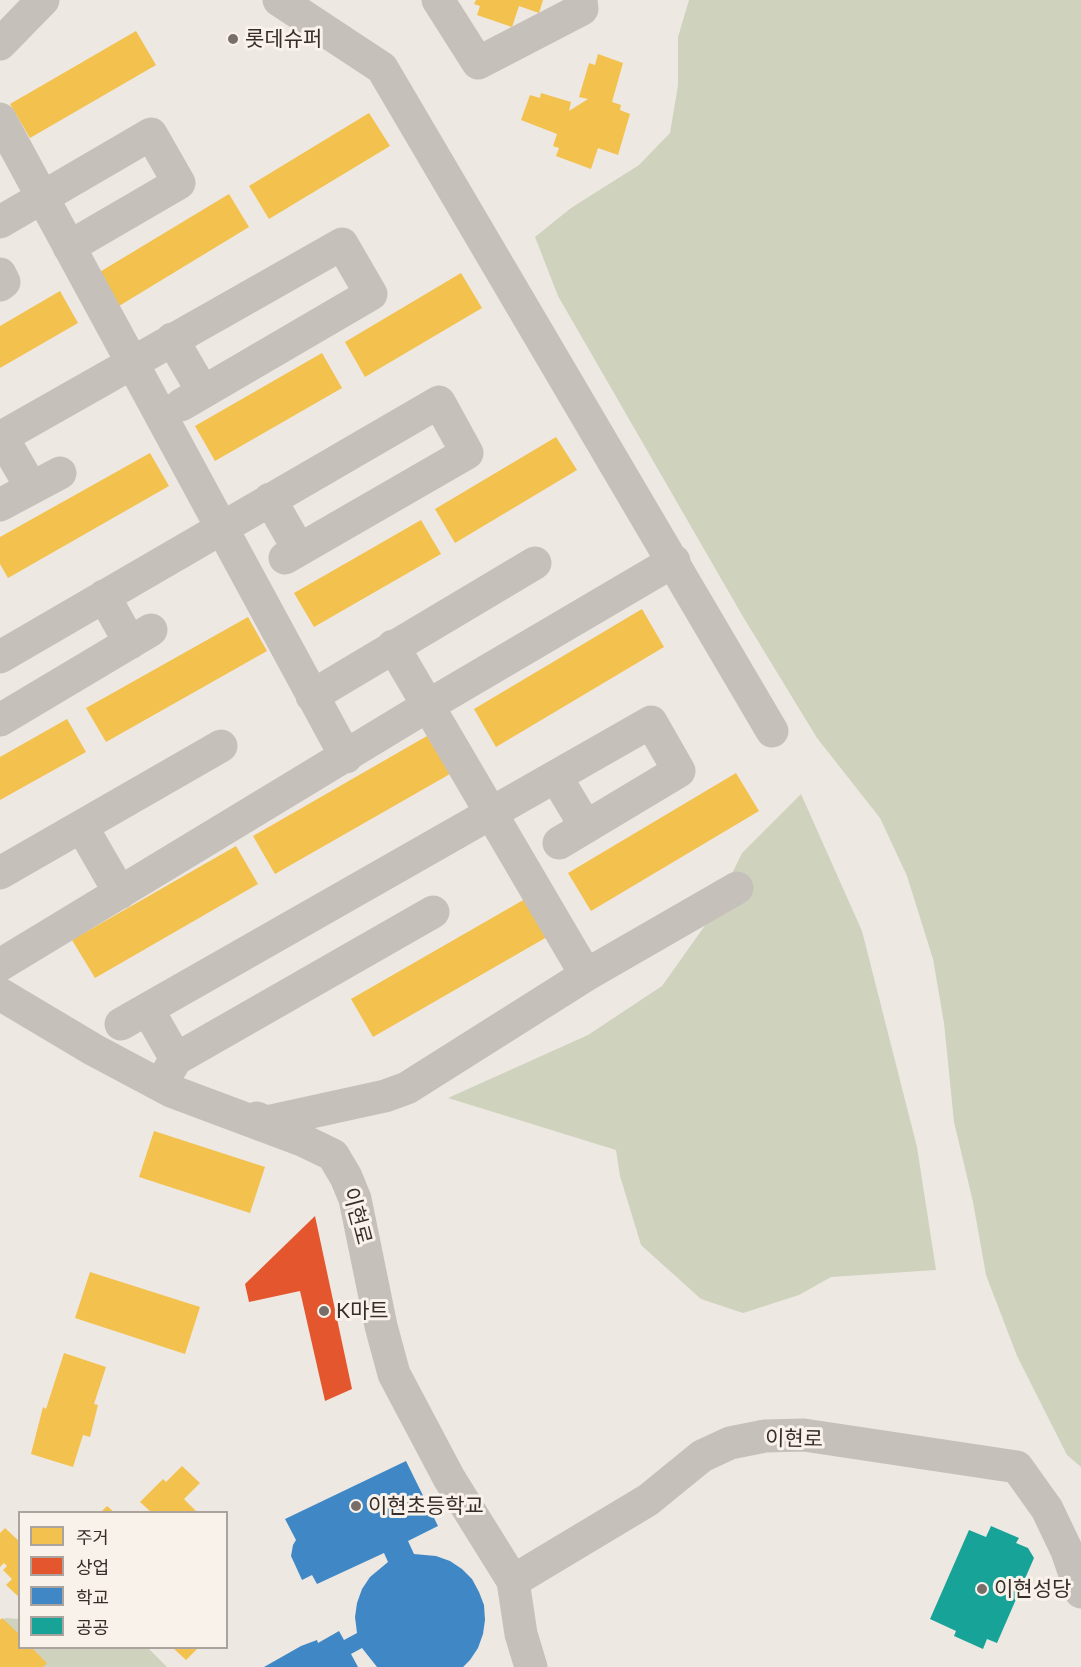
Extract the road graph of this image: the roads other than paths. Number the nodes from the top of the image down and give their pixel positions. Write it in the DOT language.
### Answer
graph roads {
  1 [pos="42,0"];
  2 [pos="279,0"];
  3 [pos="438,0"];
  4 [pos="581,0"];
  5 [pos="0,44"];
  6 [pos="0,120"];
  7 [pos="43,198"];
  8 [pos="0,222"];
  9 [pos="69,247"];
  10 [pos="0,274"];
  11 [pos="0,285"];
  12 [pos="172,339"];
  13 [pos="132,362"];
  14 [pos="1,437"];
  15 [pos="60,472"];
  16 [pos="31,487"];
  17 [pos="270,499"];
  18 [pos="0,505"];
  19 [pos="222,528"];
  20 [pos="674,561"];
  21 [pos="535,563"];
  22 [pos="104,596"];
  23 [pos="393,646"];
  24 [pos="0,657"];
  25 [pos="312,696"];
  26 [pos="429,705"];
  27 [pos="0,720"];
  28 [pos="772,730"];
  29 [pos="221,746"];
  30 [pos="346,757"];
  31 [pos="556,777"];
  32 [pos="492,813"];
  33 [pos="82,826"];
  34 [pos="0,873"];
  35 [pos="737,888"];
  36 [pos="120,892"];
  37 [pos="433,912"];
  38 [pos="0,965"];
  39 [pos="586,975"];
  40 [pos="0,983"];
  41 [pos="0,994"];
  42 [pos="170,1069"];
  43 [pos="1074,1553"];
  44 [pos="513,1581"];
  45 [pos="1081,1592"];
  46 [pos="531,1667"];
  1 -- 5 [label="street"];
  2 -- 20 [label="street"];
  3 -- 4 [label="street"];
  6 -- 7 [label="street"];
  7 -- 8 [label="street"];
  7 -- 9 [label="street"];
  7 -- 9 [label="street"];
  9 -- 13 [label="street"];
  10 -- 11 [label="street"];
  12 -- 12 [label="street"];
  12 -- 13 [label="street"];
  13 -- 14 [label="street"];
  13 -- 19 [label="street"];
  14 -- 16 [label="street"];
  15 -- 16 [label="street"];
  16 -- 18 [label="street"];
  17 -- 17 [label="street"];
  17 -- 19 [label="street"];
  19 -- 22 [label="street"];
  19 -- 25 [label="street"];
  20 -- 26 [label="street"];
  20 -- 28 [label="street"];
  21 -- 23 [label="street"];
  22 -- 24 [label="street"];
  22 -- 27 [label="street"];
  23 -- 25 [label="street"];
  23 -- 26 [label="street"];
  25 -- 30 [label="street"];
  26 -- 30 [label="street"];
  26 -- 32 [label="street"];
  29 -- 33 [label="street"];
  30 -- 36 [label="street"];
  31 -- 31 [label="street"];
  31 -- 32 [label="street"];
  32 -- 39 [label="street"];
  32 -- 42 [label="street"];
  33 -- 34 [label="street"];
  33 -- 36 [label="street"];
  35 -- 39 [label="street"];
  36 -- 38 [label="street"];
  37 -- 42 [label="street"];
  39 -- 42 [label="street"];
  40 -- 42 [label="street"];
  41 -- 44 [label="street, 이현로"];
  43 -- 44 [label="street, 이현로"];
  43 -- 45 [label="street"];
  44 -- 46 [label="street, 이현로"];
}
